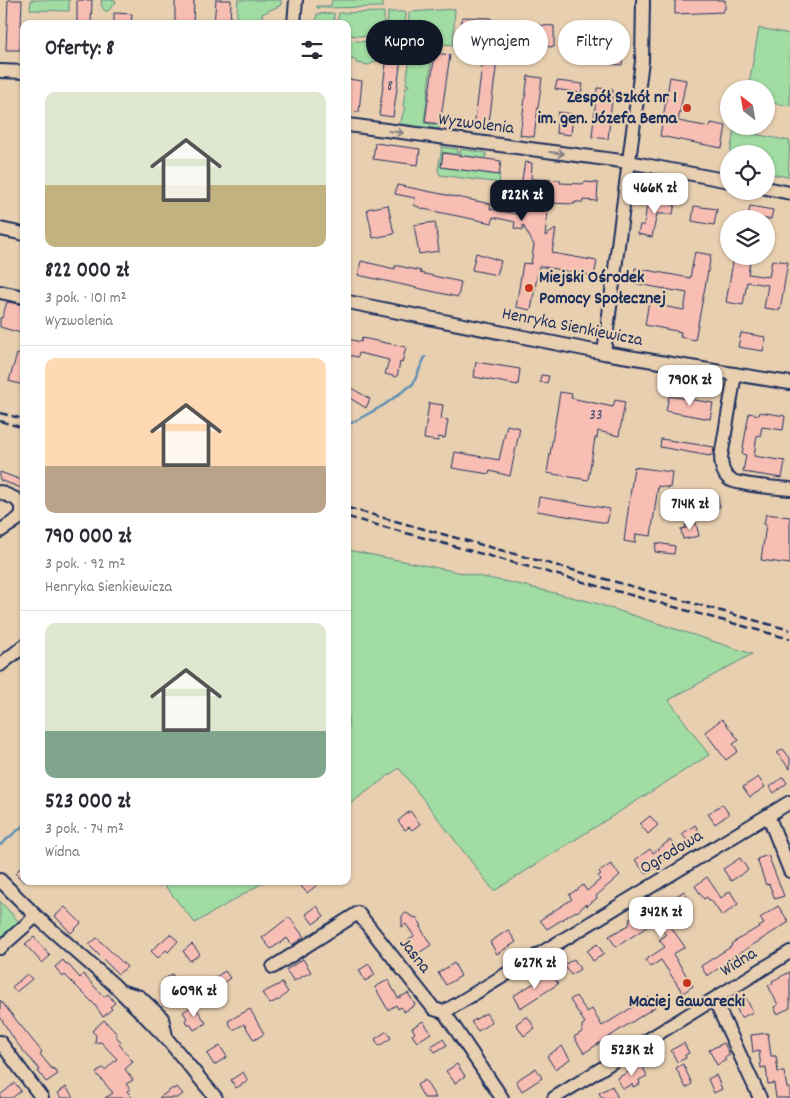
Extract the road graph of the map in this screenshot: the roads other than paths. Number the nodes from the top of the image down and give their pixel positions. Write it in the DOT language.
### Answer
graph roads {
  1 [pos="296,0"];
  2 [pos="643,0"];
  3 [pos="294,20"];
  4 [pos="0,71"];
  5 [pos="20,72"];
  6 [pos="351,125"];
  7 [pos="629,162"];
  8 [pos="720,179"];
  9 [pos="775,190"];
  10 [pos="790,193"];
  11 [pos="0,229"];
  12 [pos="20,233"];
  13 [pos="0,292"];
  14 [pos="20,296"];
  15 [pos="351,303"];
  16 [pos="604,353"];
  17 [pos="735,374"];
  18 [pos="790,383"];
  19 [pos="790,489"];
  20 [pos="0,492"];
  21 [pos="20,504"];
  22 [pos="20,516"];
  23 [pos="0,531"];
  24 [pos="20,649"];
  25 [pos="0,665"];
  26 [pos="790,802"];
  27 [pos="768,815"];
  28 [pos="790,871"];
  29 [pos="0,880"];
  30 [pos="36,916"];
  31 [pos="0,948"];
  32 [pos="790,952"];
  33 [pos="273,967"];
  34 [pos="714,999"];
  35 [pos="444,1012"];
  36 [pos="0,1042"];
  37 [pos="42,1098"];
  38 [pos="216,1098"];
  39 [pos="502,1098"];
  40 [pos="554,1098"];
  41 [pos="760,1098"];
  1 -- 3 [label="street"];
  2 -- 7 [label="street"];
  4 -- 5 [label="street"];
  6 -- 7 [label="street, Wyzwolenia, one-way"];
  7 -- 8 [label="street, Wyzwolenia"];
  7 -- 16 [label="street"];
  9 -- 10 [label="street"];
  11 -- 12 [label="street"];
  13 -- 14 [label="street"];
  15 -- 16 [label="street, Henryka Sienkiewicza"];
  16 -- 17 [label="street, Henryka Sienkiewicza"];
  17 -- 18 [label="street, Henryka Sienkiewicza"];
  17 -- 19 [label="street"];
  20 -- 21 [label="street"];
  22 -- 23 [label="street"];
  24 -- 25 [label="street"];
  26 -- 27 [label="street, Ogrodowa"];
  27 -- 28 [label="street"];
  27 -- 35 [label="street, Ogrodowa"];
  29 -- 30 [label="street"];
  30 -- 31 [label="street"];
  30 -- 38 [label="street"];
  32 -- 34 [label="street, Widna"];
  33 -- 35 [label="street, Jasna"];
  34 -- 40 [label="street, Widna"];
  34 -- 41 [label="street"];
  35 -- 39 [label="street, Jasna"];
  36 -- 37 [label="street"];
}
